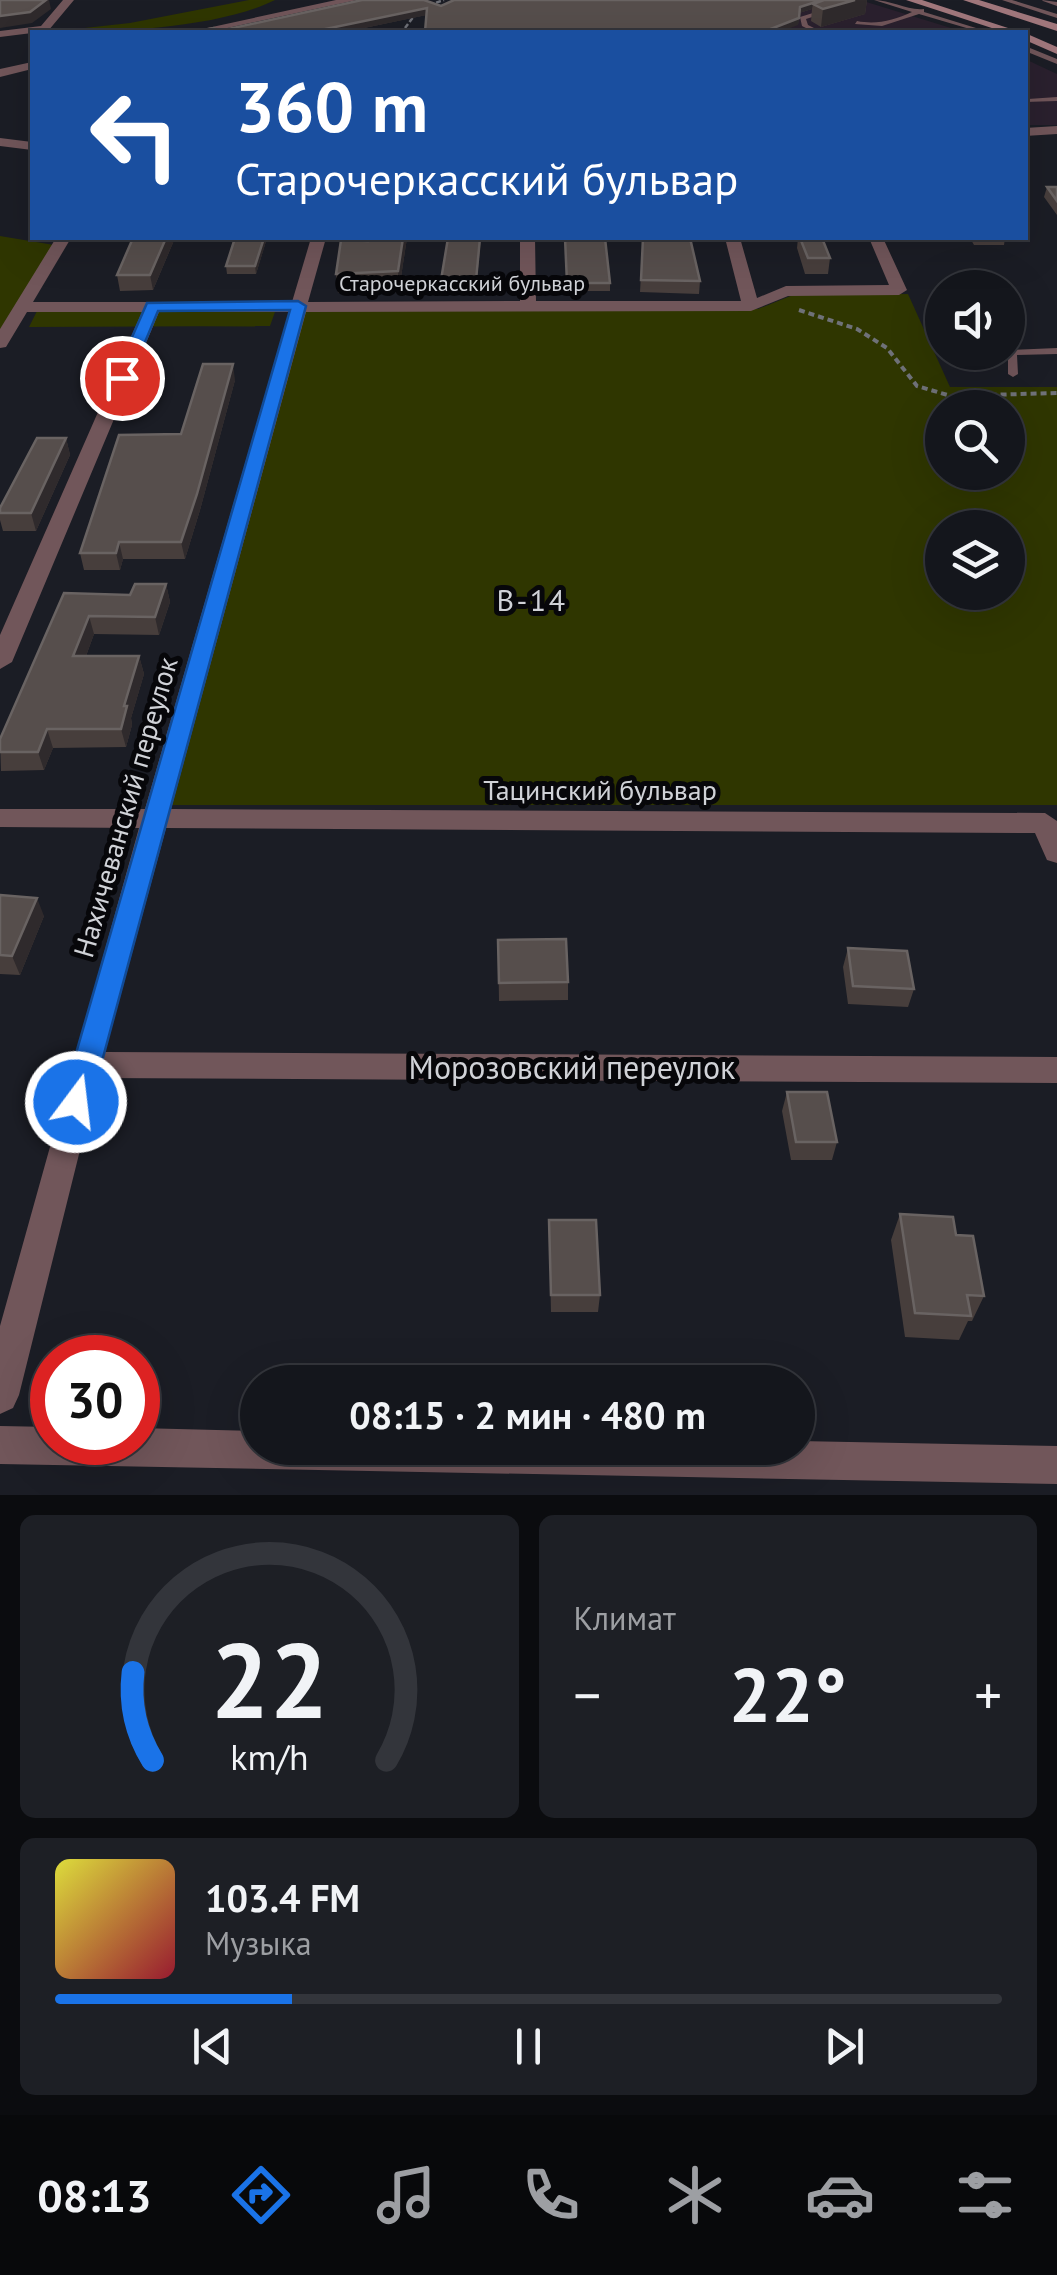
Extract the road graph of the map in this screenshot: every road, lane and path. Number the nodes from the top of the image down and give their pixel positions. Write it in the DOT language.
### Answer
graph roads {
  1 [pos="352,0"];
  2 [pos="444,0"];
  3 [pos="862,0"];
  4 [pos="877,0"];
  5 [pos="911,0"];
  6 [pos="950,0"];
  7 [pos="968,0"];
  8 [pos="1005,0"];
  9 [pos="1045,0"];
  10 [pos="68,1"];
  11 [pos="45,3"];
  12 [pos="1057,4"];
  13 [pos="925,9"];
  14 [pos="1057,16"];
  15 [pos="857,22"];
  16 [pos="405,28"];
  17 [pos="1057,28"];
  18 [pos="35,30"];
  19 [pos="205,30"];
  20 [pos="396,30"];
  21 [pos="814,30"];
  22 [pos="981,30"];
  23 [pos="1006,30"];
  24 [pos="30,31"];
  25 [pos="0,34"];
  26 [pos="1028,37"];
  27 [pos="1028,49"];
  28 [pos="1057,51"];
  29 [pos="1057,62"];
  30 [pos="30,66"];
  31 [pos="0,73"];
  32 [pos="30,78"];
  33 [pos="1057,100"];
  34 [pos="1028,101"];
  35 [pos="1057,130"];
  36 [pos="1028,132"];
  37 [pos="0,142"];
  38 [pos="30,146"];
  39 [pos="62,240"];
  40 [pos="317,240"];
  41 [pos="527,240"];
  42 [pos="733,240"];
  43 [pos="877,240"];
  44 [pos="528,305"];
  45 [pos="152,306"];
  46 [pos="298,306"];
  47 [pos="752,306"];
  48 [pos="22,307"];
  49 [pos="1,341"];
  50 [pos="1057,352"];
  51 [pos="1014,374"];
  52 [pos="1057,393"];
  53 [pos="0,662"];
  54 [pos="0,818"];
  55 [pos="154,820"];
  56 [pos="1057,853"];
  57 [pos="86,1065"];
  58 [pos="1057,1070"];
  59 [pos="0,1395"];
  60 [pos="0,1445"];
  61 [pos="1057,1464"];
  1 -- 19 [label="street"];
  2 -- 16 [label="path"];
  3 -- 21 [label="lane"];
  4 -- 13 [label="lane"];
  5 -- 13 [label="main road"];
  6 -- 13 [label="main road"];
  7 -- 17 [label="main road"];
  8 -- 14 [label="lane"];
  9 -- 12 [label="lane"];
  10 -- 11 [label="street"];
  10 -- 18 [label="street"];
  13 -- 15 [label="lane"];
  13 -- 22 [label="lane"];
  13 -- 23 [label="main road"];
  16 -- 20 [label="street"];
  24 -- 25 [label="street"];
  26 -- 28 [label="main road"];
  27 -- 29 [label="lane"];
  30 -- 31 [label="street"];
  31 -- 32 [label="street"];
  33 -- 34 [label="lane"];
  35 -- 36 [label="street"];
  37 -- 38 [label="street"];
  39 -- 48 [label="street"];
  40 -- 46 [label="street, Нахичеванский переулок"];
  41 -- 44 [label="street"];
  42 -- 47 [label="street"];
  43 -- 47 [label="street, Старочеркасский бульвар"];
  44 -- 46 [label="street, Старочеркасский бульвар"];
  44 -- 47 [label="street, Старочеркасский бульвар"];
  45 -- 46 [label="street, Старочеркасский бульвар"];
  45 -- 48 [label="street, Старочеркасский бульвар"];
  45 -- 53 [label="street"];
  46 -- 55 [label="street, Нахичеванский переулок"];
  47 -- 52 [label="path"];
  48 -- 49 [label="street"];
  50 -- 51 [label="lane"];
  54 -- 55 [label="street, Тацинский бульвар"];
  55 -- 56 [label="street, Тацинский бульвар"];
  55 -- 57 [label="street, Нахичеванский переулок"];
  57 -- 58 [label="street, Морозовский переулок"];
  57 -- 59 [label="street, Нахичеванский переулок"];
  60 -- 61 [label="street"];
}
